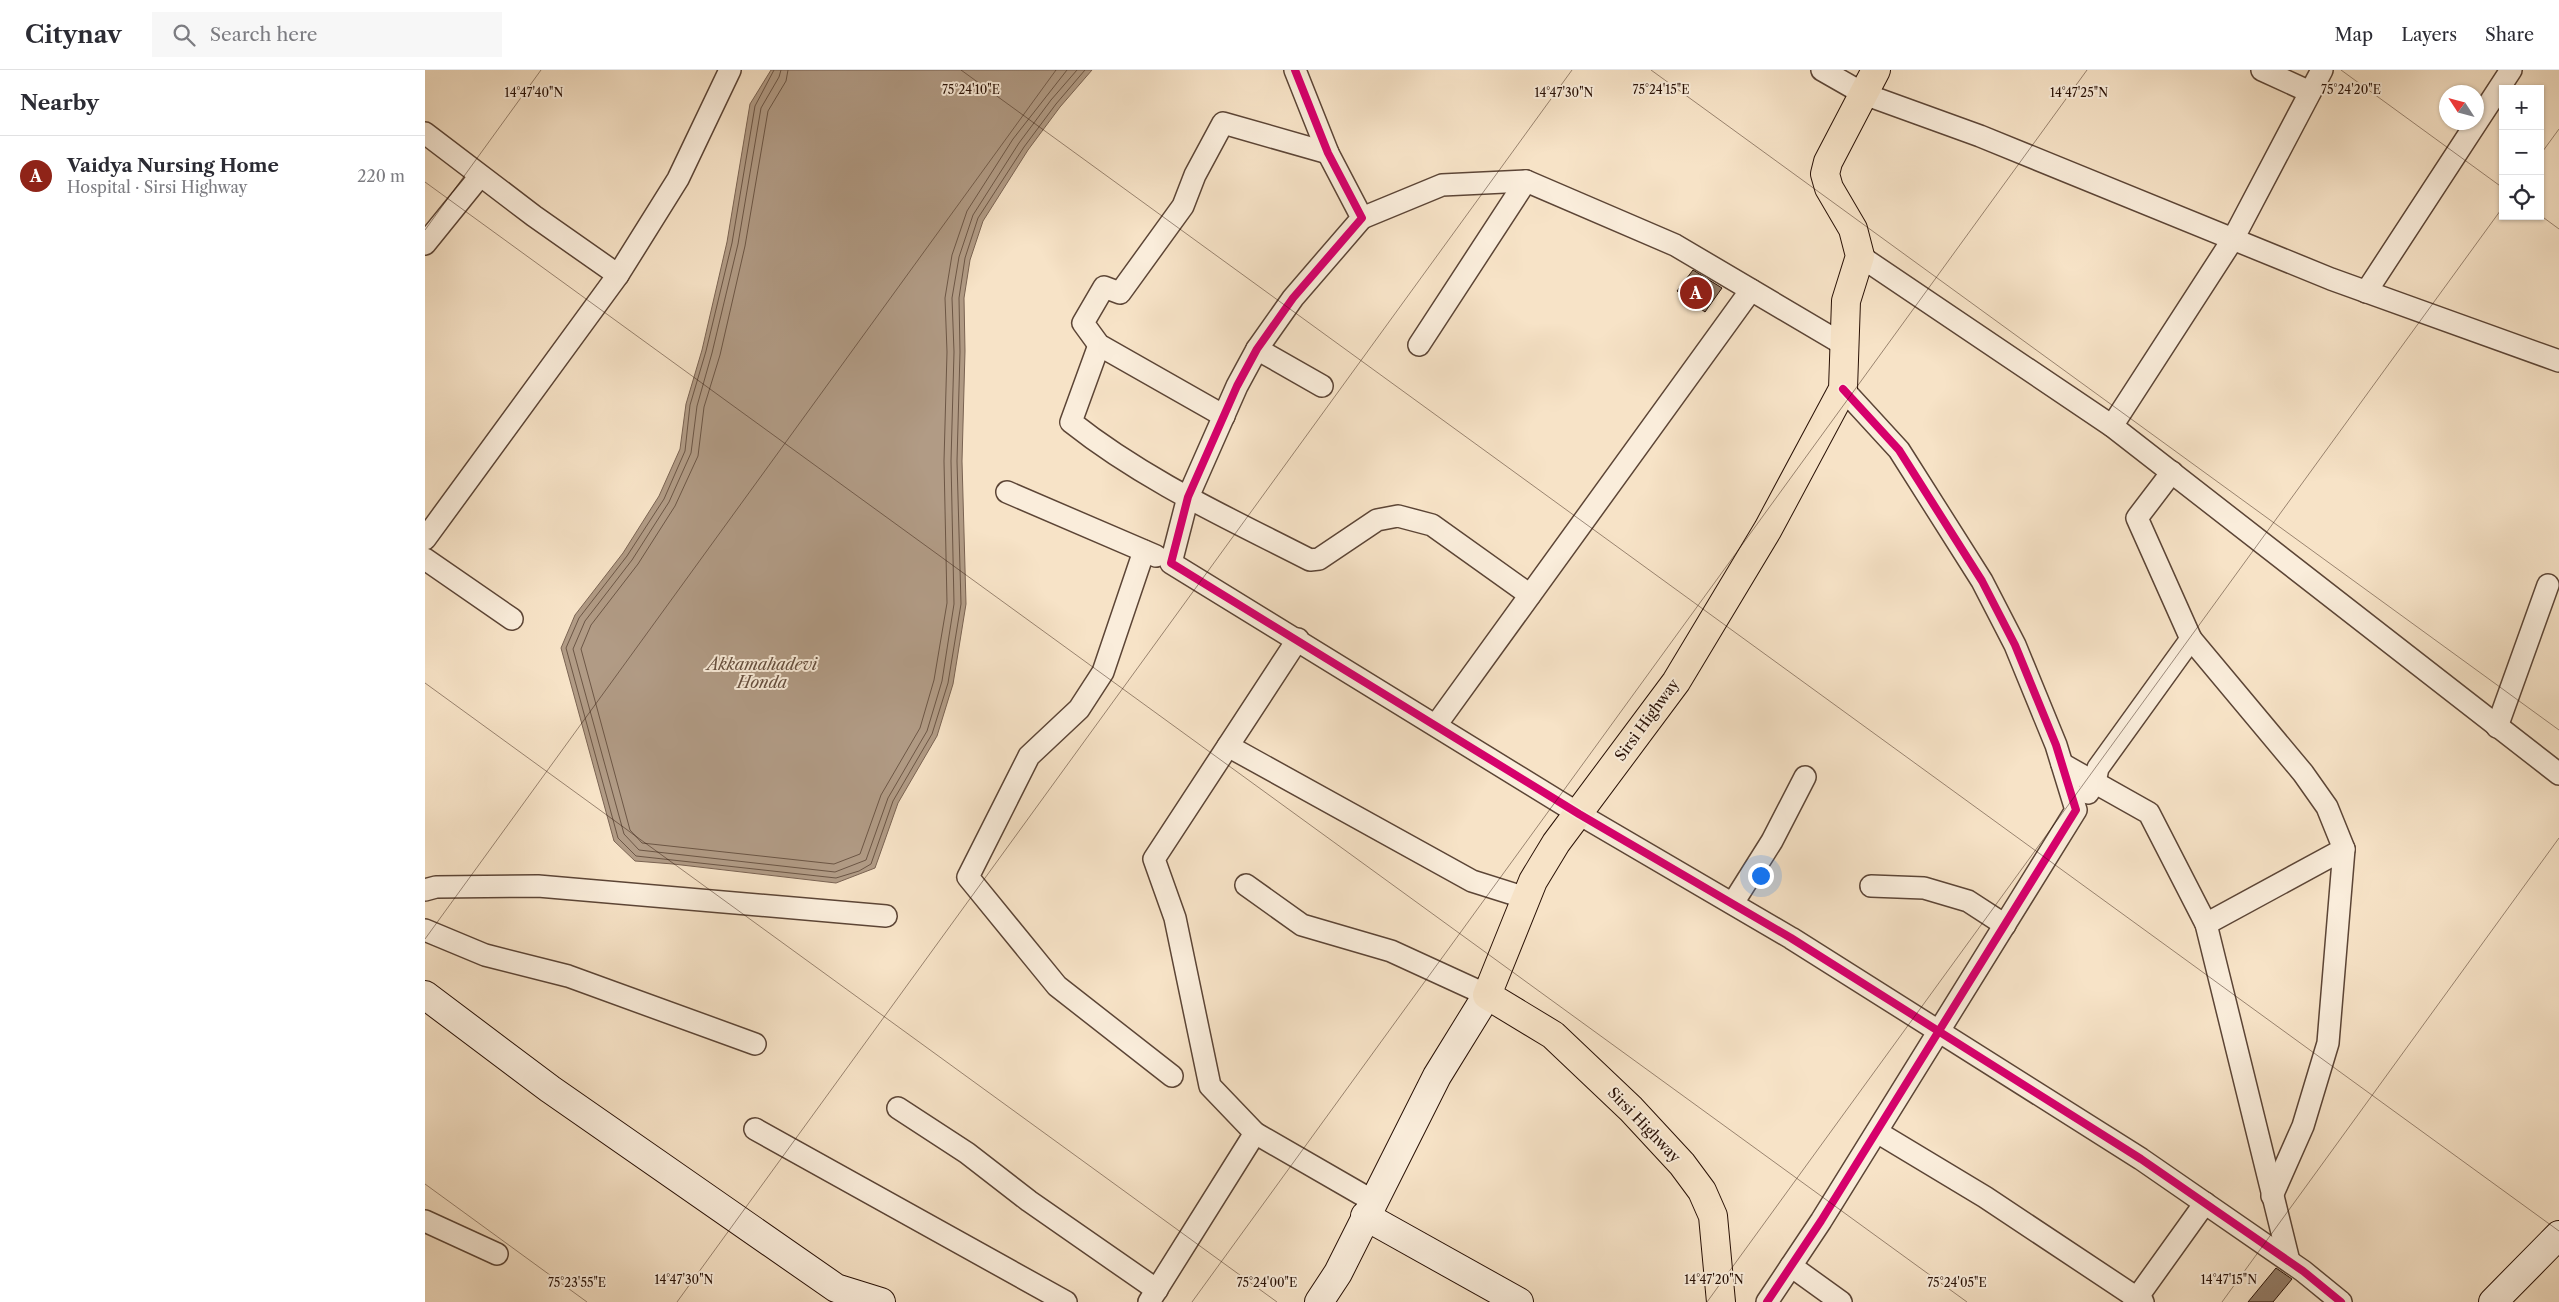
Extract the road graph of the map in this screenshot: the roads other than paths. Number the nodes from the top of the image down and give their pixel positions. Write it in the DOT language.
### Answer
graph roads {
  1 [pos="730,70"];
  2 [pos="1295,70"];
  3 [pos="1822,70"];
  4 [pos="1876,70"];
  5 [pos="2262,70"];
  6 [pos="2322,70"];
  7 [pos="2511,70"];
  8 [pos="2310,92"];
  9 [pos="1864,94"];
  10 [pos="425,133"];
  11 [pos="1328,153"];
  12 [pos="480,176"];
  13 [pos="1526,181"];
  14 [pos="1362,218"];
  15 [pos="2233,239"];
  16 [pos="425,244"];
  17 [pos="1860,256"];
  18 [pos="618,274"];
  19 [pos="1751,290"];
  20 [pos="2366,292"];
  21 [pos="1099,345"];
  22 [pos="1419,345"];
  23 [pos="1845,346"];
  24 [pos="1257,349"];
  25 [pos="2559,361"];
  26 [pos="1322,386"];
  27 [pos="1843,389"];
  28 [pos="1224,416"];
  29 [pos="2112,426"];
  30 [pos="2172,472"];
  31 [pos="1007,492"];
  32 [pos="1188,497"];
  33 [pos="425,539"];
  34 [pos="1144,551"];
  35 [pos="425,559"];
  36 [pos="1171,563"];
  37 [pos="2548,585"];
  38 [pos="1530,595"];
  39 [pos="512,619"];
  40 [pos="1298,639"];
  41 [pos="2191,639"];
  42 [pos="1436,725"];
  43 [pos="2497,726"];
  44 [pos="1229,746"];
  45 [pos="2062,764"];
  46 [pos="2559,774"];
  47 [pos="1805,777"];
  48 [pos="2095,782"];
  49 [pos="2077,810"];
  50 [pos="1579,814"];
  51 [pos="2343,849"];
  52 [pos="1246,885"];
  53 [pos="1871,886"];
  54 [pos="425,890"];
  55 [pos="1526,898"];
  56 [pos="1733,904"];
  57 [pos="886,916"];
  58 [pos="2206,924"];
  59 [pos="2005,925"];
  60 [pos="425,930"];
  61 [pos="425,995"];
  62 [pos="1487,995"];
  63 [pos="1939,1031"];
  64 [pos="755,1044"];
  65 [pos="1172,1076"];
  66 [pos="898,1108"];
  67 [pos="755,1129"];
  68 [pos="1877,1132"];
  69 [pos="1255,1133"];
  70 [pos="2272,1196"];
  71 [pos="2205,1203"];
  72 [pos="1369,1209"];
  73 [pos="425,1221"];
  74 [pos="2559,1235"];
  75 [pos="497,1254"];
  76 [pos="2289,1261"];
  77 [pos="1791,1266"];
  78 [pos="1153,1296"];
  79 [pos="2138,1301"];
  80 [pos="881,1302"];
  81 [pos="1066,1302"];
  82 [pos="1319,1302"];
  83 [pos="1519,1302"];
  84 [pos="1721,1302"];
  85 [pos="1767,1302"];
  86 [pos="1841,1302"];
  87 [pos="2341,1302"];
  88 [pos="2493,1302"];
  1 -- 18 [label="street"];
  2 -- 11 [label="street"];
  3 -- 9 [label="street"];
  4 -- 9 [label="main road"];
  5 -- 8 [label="street"];
  6 -- 8 [label="street"];
  7 -- 20 [label="street"];
  8 -- 15 [label="street"];
  9 -- 15 [label="street"];
  9 -- 17 [label="main road"];
  10 -- 12 [label="street"];
  11 -- 14 [label="street"];
  11 -- 21 [label="street"];
  12 -- 16 [label="street"];
  12 -- 18 [label="street"];
  13 -- 14 [label="street"];
  13 -- 19 [label="street"];
  13 -- 22 [label="street"];
  14 -- 24 [label="street"];
  15 -- 20 [label="street"];
  15 -- 29 [label="street"];
  17 -- 23 [label="main road, Sirsi Highway"];
  17 -- 29 [label="street"];
  18 -- 33 [label="street"];
  19 -- 23 [label="street"];
  19 -- 38 [label="street"];
  20 -- 25 [label="street"];
  21 -- 28 [label="street"];
  21 -- 32 [label="street"];
  23 -- 27 [label="main road, Sirsi Highway"];
  24 -- 26 [label="street"];
  24 -- 28 [label="street"];
  27 -- 45 [label="street"];
  27 -- 50 [label="main road, Sirsi Highway"];
  28 -- 32 [label="street"];
  29 -- 30 [label="street"];
  30 -- 41 [label="street"];
  30 -- 43 [label="street"];
  31 -- 34 [label="street"];
  32 -- 36 [label="street"];
  32 -- 38 [label="street"];
  34 -- 36 [label="street"];
  34 -- 65 [label="street"];
  35 -- 39 [label="street"];
  36 -- 40 [label="street"];
  37 -- 43 [label="street"];
  38 -- 42 [label="street"];
  40 -- 42 [label="street"];
  40 -- 44 [label="street"];
  41 -- 48 [label="street"];
  41 -- 51 [label="street"];
  42 -- 50 [label="street"];
  43 -- 46 [label="street"];
  44 -- 55 [label="street"];
  44 -- 69 [label="street"];
  45 -- 48 [label="street"];
  45 -- 49 [label="street"];
  47 -- 56 [label="street"];
  48 -- 49 [label="street"];
  48 -- 58 [label="street"];
  49 -- 59 [label="street"];
  50 -- 55 [label="main road, Sirsi Highway"];
  50 -- 56 [label="street"];
  51 -- 58 [label="street"];
  51 -- 70 [label="street"];
  52 -- 62 [label="street"];
  53 -- 59 [label="street"];
  54 -- 57 [label="street"];
  55 -- 62 [label="main road, Sirsi Highway"];
  56 -- 63 [label="street"];
  58 -- 70 [label="street"];
  59 -- 63 [label="street"];
  60 -- 64 [label="street"];
  61 -- 80 [label="street"];
  62 -- 72 [label="street"];
  62 -- 84 [label="main road, Sirsi Highway"];
  63 -- 68 [label="street"];
  63 -- 71 [label="street"];
  66 -- 78 [label="street"];
  67 -- 81 [label="street"];
  68 -- 77 [label="street"];
  68 -- 79 [label="street"];
  69 -- 72 [label="street"];
  69 -- 78 [label="street"];
  70 -- 76 [label="street"];
  71 -- 76 [label="street"];
  71 -- 79 [label="street"];
  72 -- 82 [label="street"];
  72 -- 83 [label="street"];
  73 -- 75 [label="street"];
  74 -- 88 [label="street"];
  76 -- 87 [label="street"];
  77 -- 85 [label="street"];
  77 -- 86 [label="street"];
}
